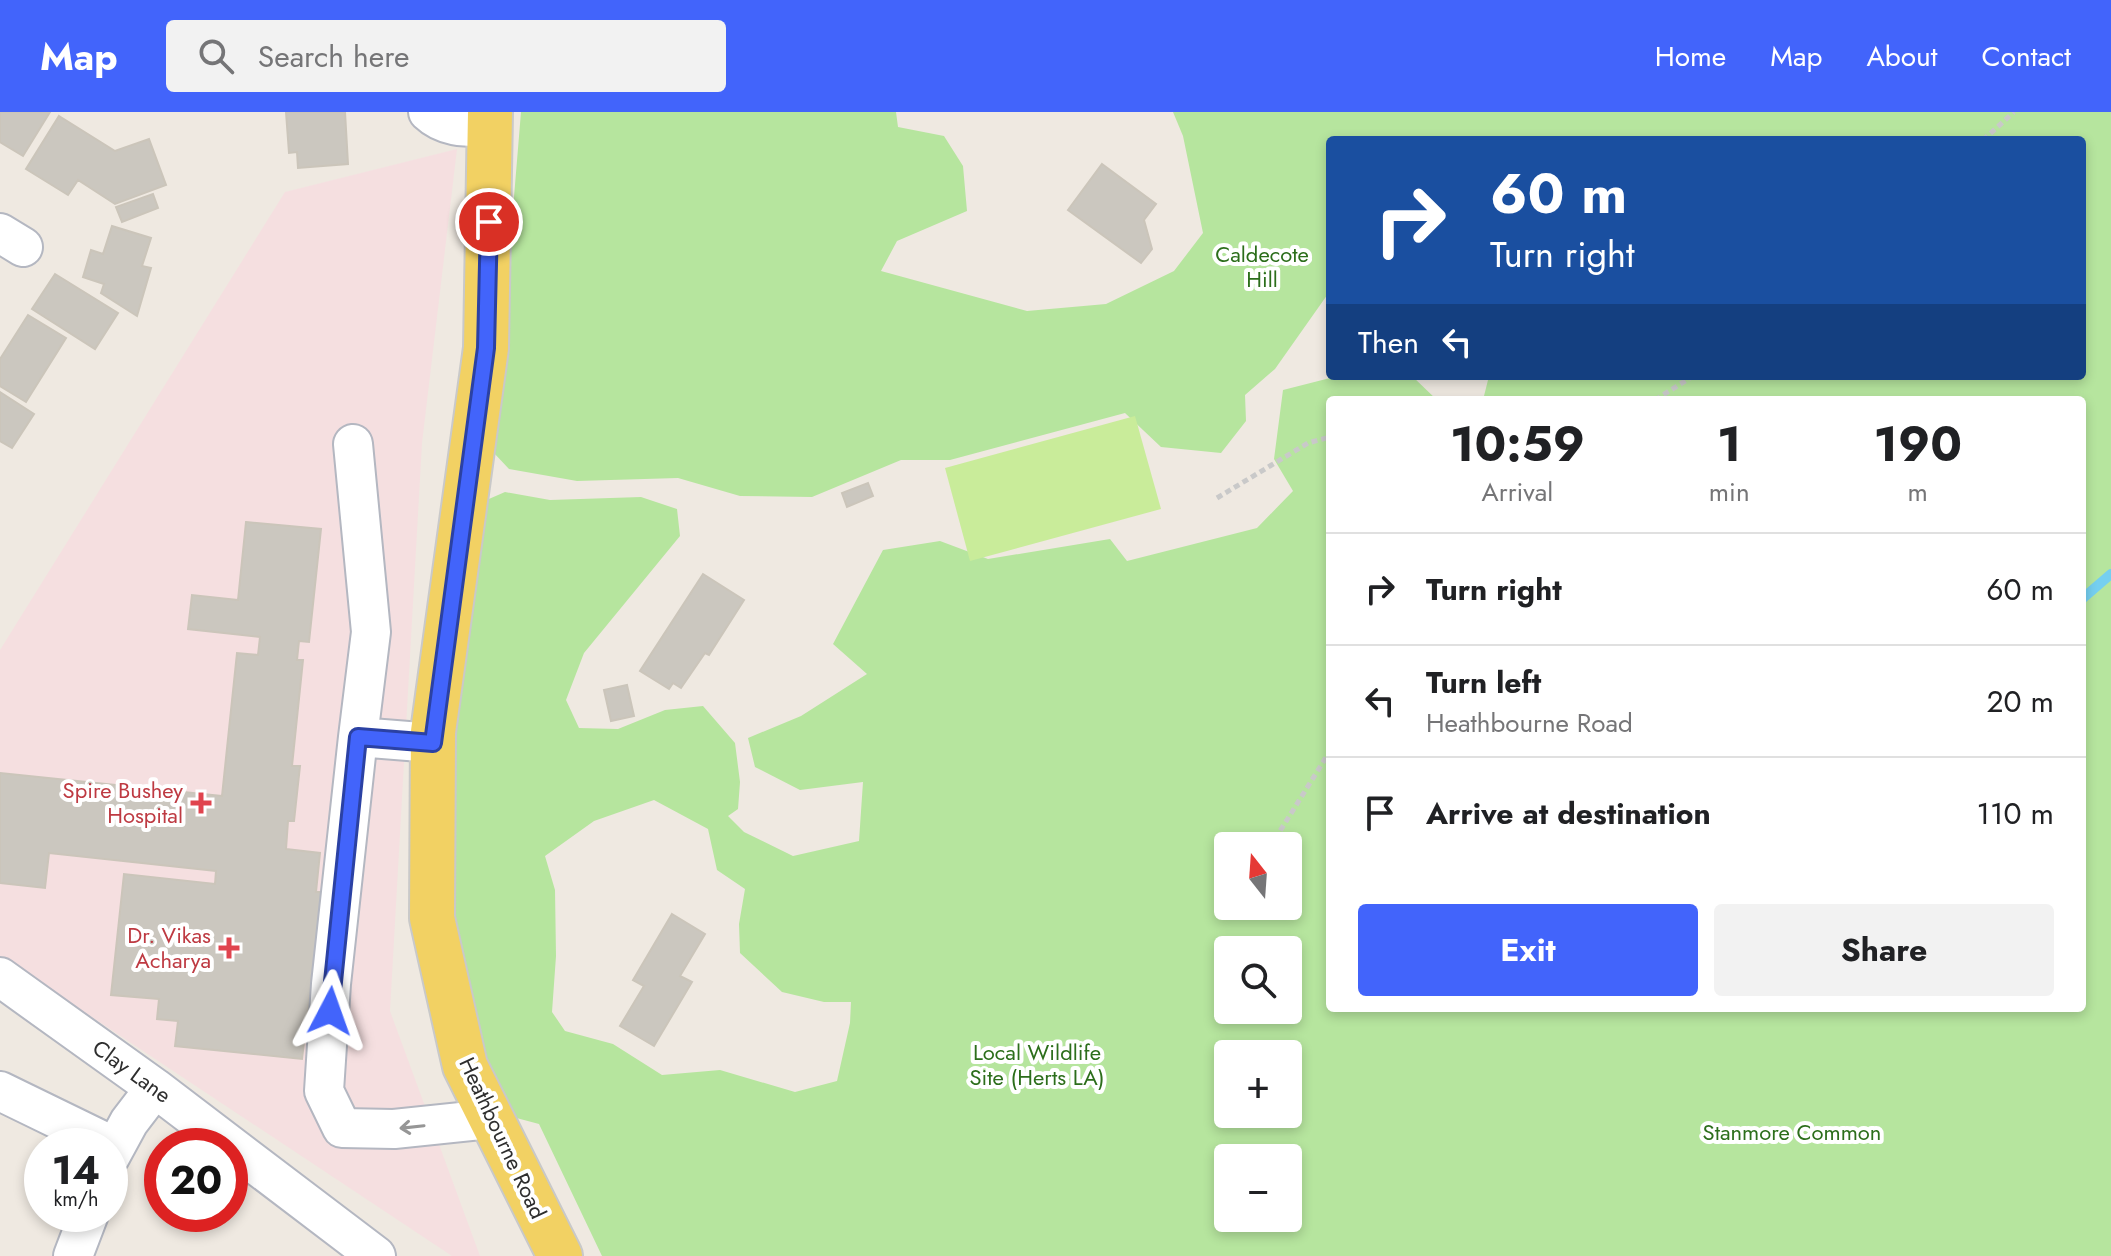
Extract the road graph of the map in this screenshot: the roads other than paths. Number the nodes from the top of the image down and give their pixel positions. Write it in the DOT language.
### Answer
graph roads {
  1 [pos="428,112"];
  2 [pos="490,120"];
  3 [pos="353,444"];
  4 [pos="358,737"];
  5 [pos="433,743"];
  6 [pos="0,977"];
  7 [pos="155,1088"];
  8 [pos="0,1091"];
  9 [pos="490,1119"];
  10 [pos="68,1128"];
  11 [pos="126,1128"];
  12 [pos="82,1232"];
  13 [pos="73,1256"];
  14 [pos="376,1256"];
  15 [pos="560,1256"];
  1 -- 2 [label="street"];
  2 -- 5 [label="main road, Heathbourne Road"];
  3 -- 4 [label="street"];
  4 -- 5 [label="street"];
  9 -- 4 [label="street, one-way"];
  5 -- 9 [label="main road, Heathbourne Road"];
  6 -- 7 [label="street, Clay Lane"];
  7 -- 11 [label="street"];
  7 -- 14 [label="street, Clay Lane"];
  8 -- 10 [label="street"];
  9 -- 15 [label="main road, Heathbourne Road"];
  12 -- 13 [label="street"];
}
